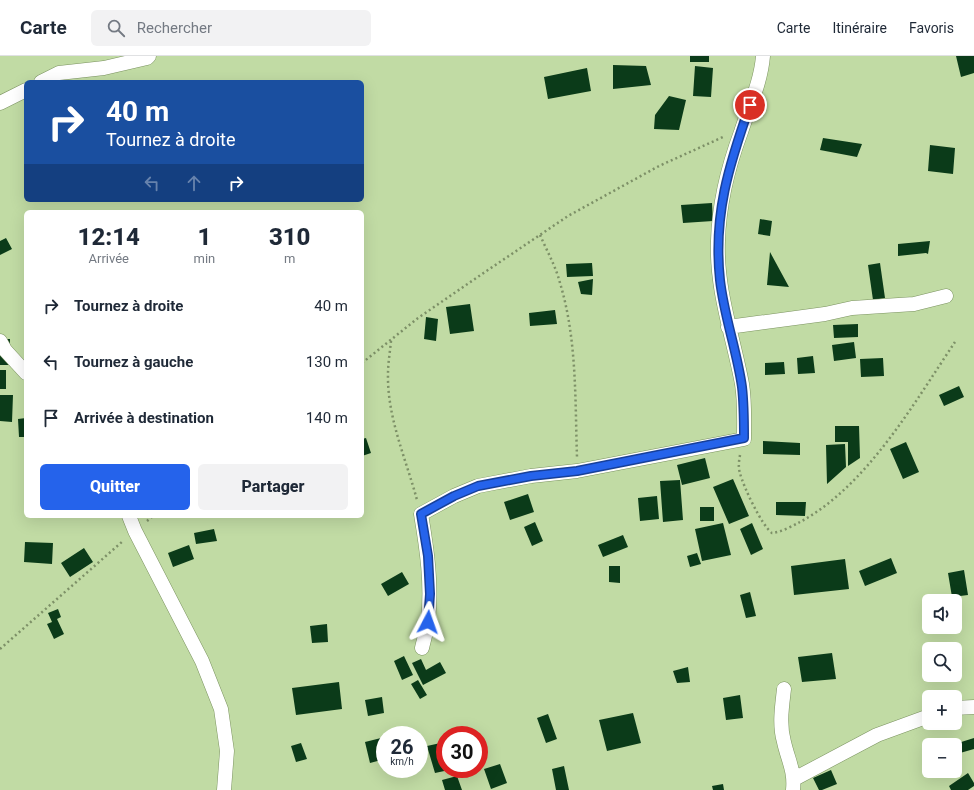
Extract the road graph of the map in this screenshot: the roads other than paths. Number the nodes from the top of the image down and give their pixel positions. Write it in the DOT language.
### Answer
graph roads {
  1 [pos="149,56"];
  2 [pos="763,56"];
  3 [pos="46,80"];
  4 [pos="24,91"];
  5 [pos="0,103"];
  6 [pos="946,296"];
  7 [pos="728,327"];
  8 [pos="0,342"];
  9 [pos="24,371"];
  10 [pos="130,518"];
  11 [pos="422,648"];
  12 [pos="784,689"];
  13 [pos="974,707"];
  14 [pos="962,708"];
  15 [pos="922,719"];
  16 [pos="794,784"];
  17 [pos="224,790"];
  1 -- 3 [label="street"];
  2 -- 7 [label="street"];
  4 -- 5 [label="street"];
  6 -- 7 [label="street"];
  7 -- 11 [label="street"];
  8 -- 9 [label="street"];
  10 -- 17 [label="street"];
  12 -- 16 [label="street"];
  13 -- 14 [label="street"];
  15 -- 16 [label="street"];
}
